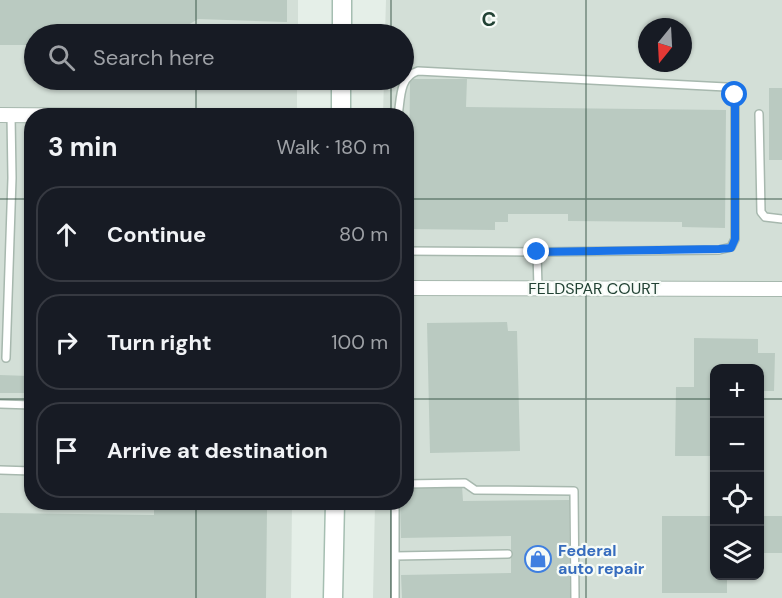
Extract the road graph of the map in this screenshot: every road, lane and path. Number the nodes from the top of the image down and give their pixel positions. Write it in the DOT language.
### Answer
graph roads {
  1 [pos="342,0"];
  2 [pos="342,24"];
  3 [pos="414,72"];
  4 [pos="341,90"];
  5 [pos="402,90"];
  6 [pos="341,108"];
  7 [pos="399,108"];
  8 [pos="759,114"];
  9 [pos="6,115"];
  10 [pos="24,115"];
  11 [pos="782,219"];
  12 [pos="414,251"];
  13 [pos="537,252"];
  14 [pos="414,288"];
  15 [pos="538,288"];
  16 [pos="782,289"];
  17 [pos="6,358"];
  18 [pos="0,404"];
  19 [pos="24,405"];
  20 [pos="0,470"];
  21 [pos="24,471"];
  22 [pos="414,484"];
  23 [pos="335,510"];
  24 [pos="395,510"];
  25 [pos="508,554"];
  26 [pos="395,556"];
  27 [pos="333,598"];
  28 [pos="395,598"];
  29 [pos="575,598"];
  1 -- 2 [label="main road"];
  3 -- 13 [label="lane"];
  4 -- 6 [label="main road"];
  5 -- 7 [label="lane"];
  8 -- 11 [label="lane"];
  9 -- 10 [label="street"];
  9 -- 17 [label="lane"];
  12 -- 13 [label="lane"];
  13 -- 15 [label="lane"];
  14 -- 15 [label="street, FELDSPAR COURT"];
  15 -- 16 [label="street, FELDSPAR COURT"];
  18 -- 19 [label="lane"];
  20 -- 21 [label="lane"];
  22 -- 29 [label="lane"];
  23 -- 27 [label="main road"];
  24 -- 26 [label="lane"];
  25 -- 26 [label="lane"];
  26 -- 28 [label="lane"];
}
